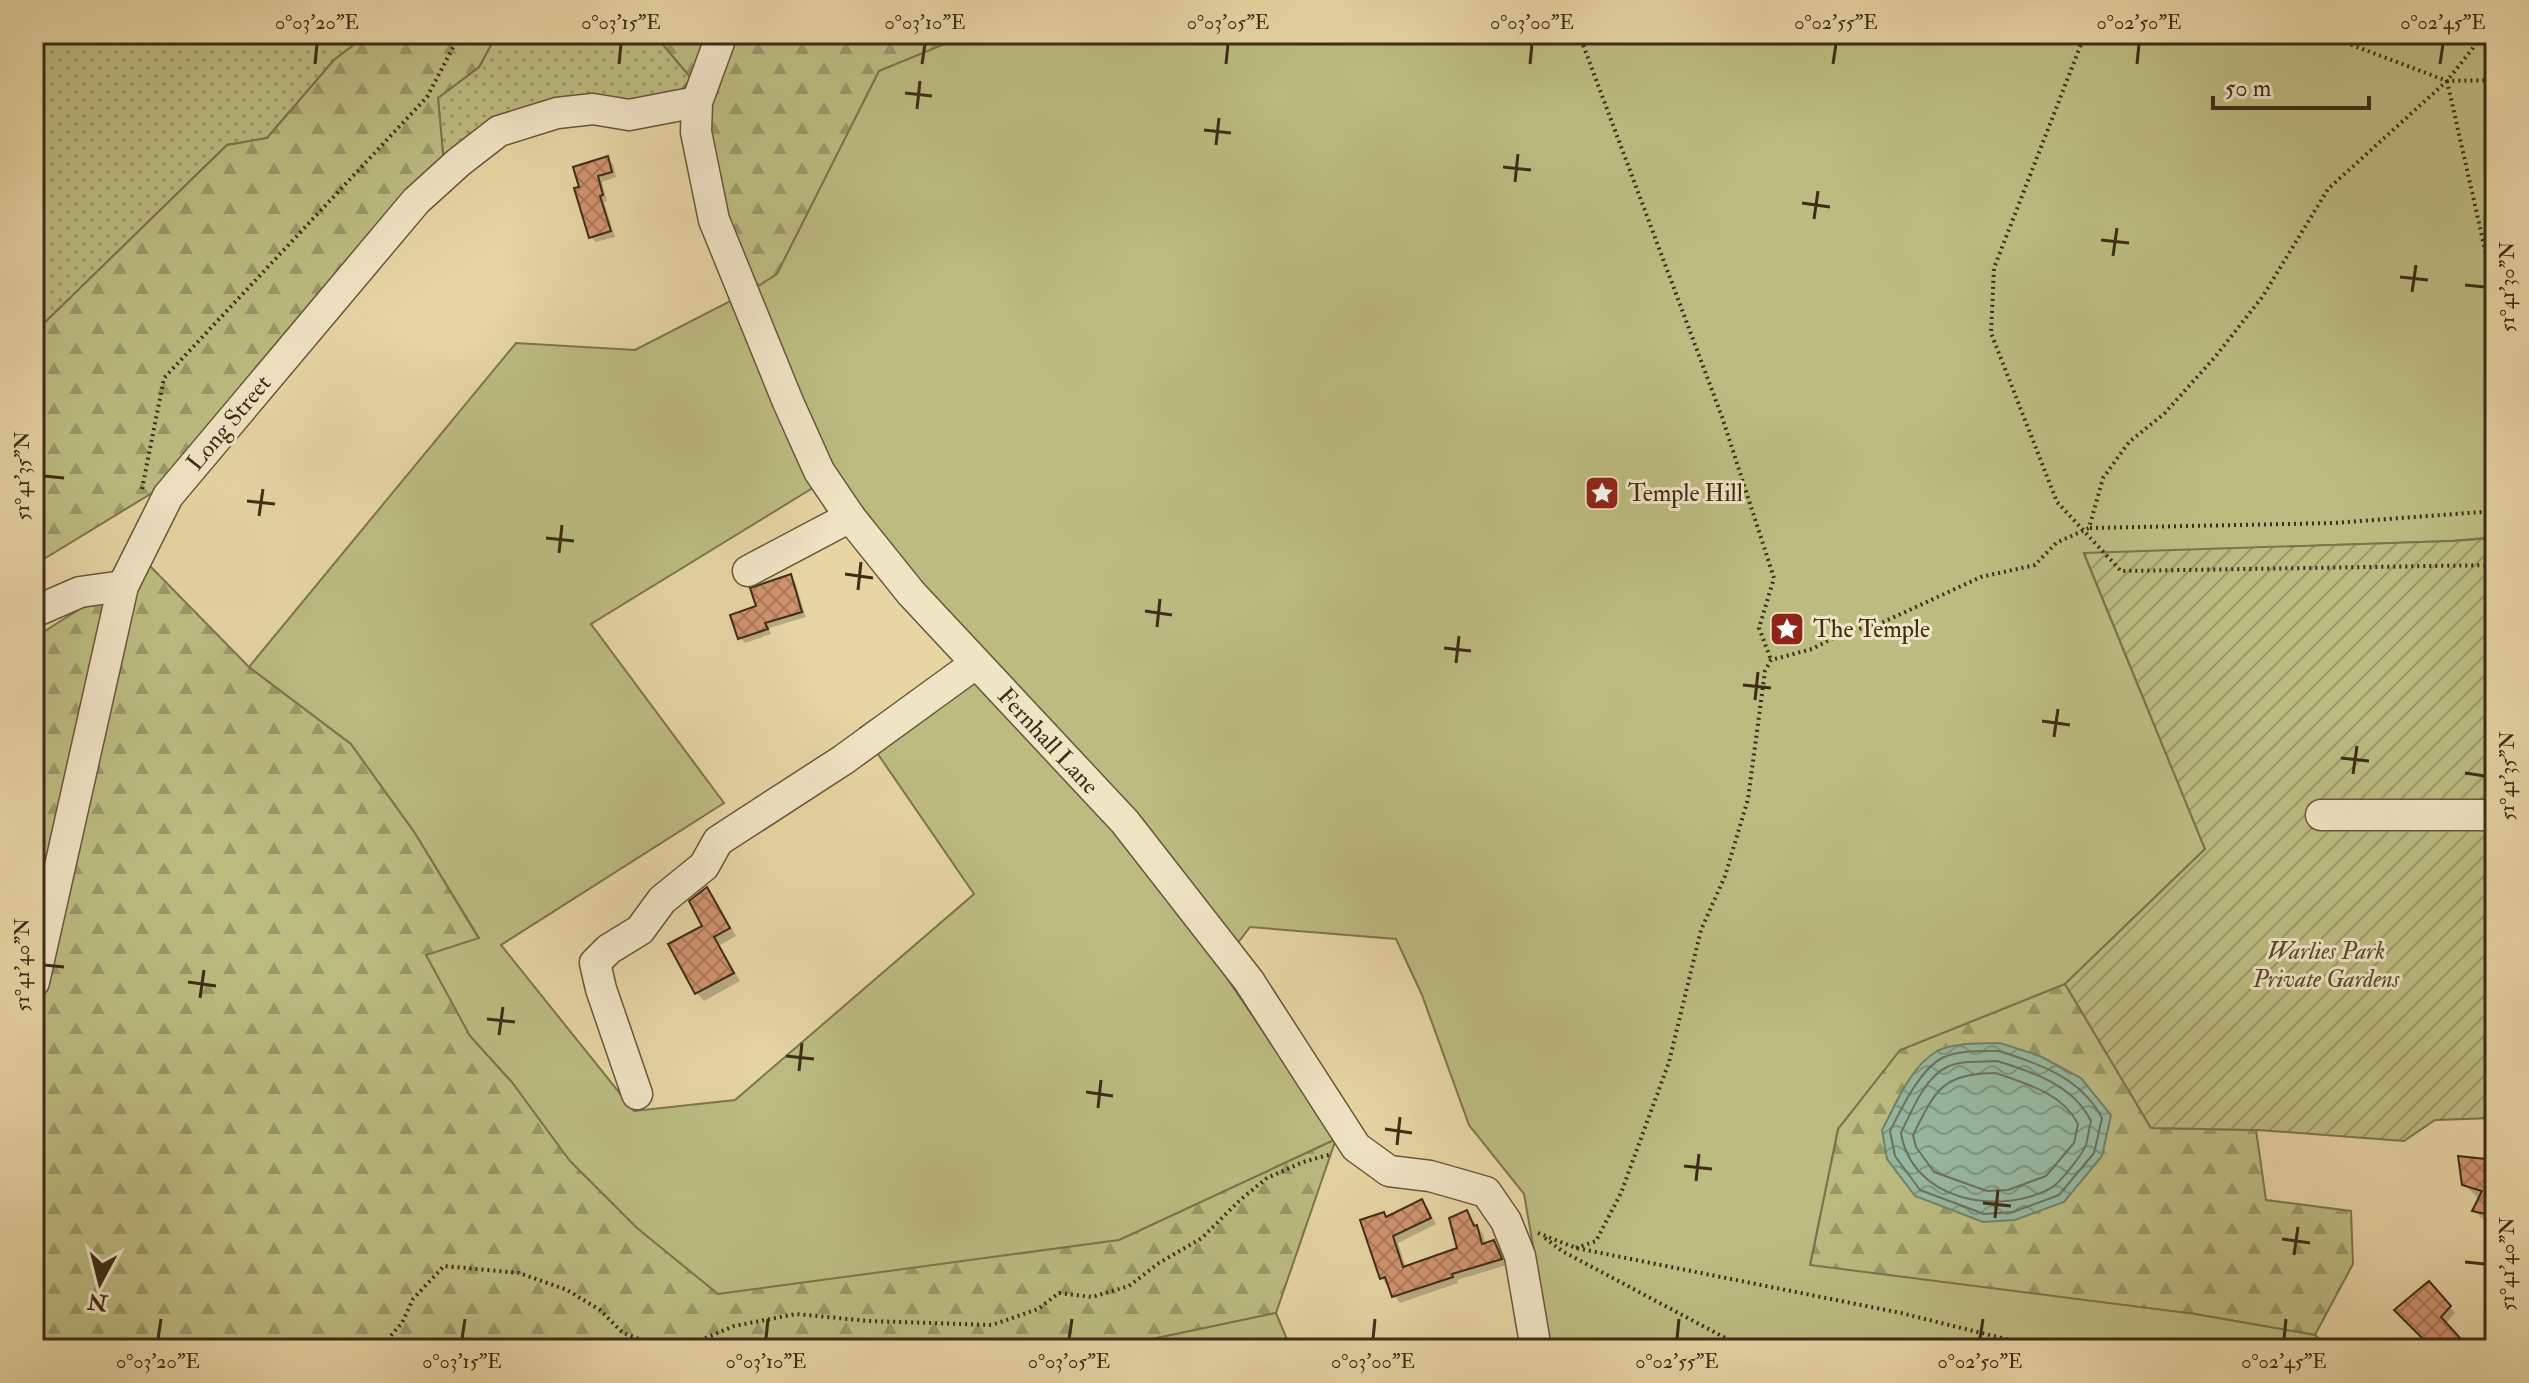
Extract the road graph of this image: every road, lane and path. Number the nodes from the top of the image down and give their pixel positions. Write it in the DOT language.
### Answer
graph roads {
  1 [pos="460,34"];
  2 [pos="722,34"];
  3 [pos="1579,34"];
  4 [pos="2085,34"];
  5 [pos="2323,34"];
  6 [pos="2484,34"];
  7 [pos="2495,80"];
  8 [pos="2447,81"];
  9 [pos="697,102"];
  10 [pos="2495,294"];
  11 [pos="141,497"];
  12 [pos="2495,511"];
  13 [pos="850,517"];
  14 [pos="2086,529"];
  15 [pos="2495,565"];
  16 [pos="748,571"];
  17 [pos="123,586"];
  18 [pos="34,612"];
  19 [pos="1771,660"];
  20 [pos="975,664"];
  21 [pos="2321,815"];
  22 [pos="2495,815"];
  23 [pos="34,982"];
  24 [pos="637,1094"];
  25 [pos="1356,1147"];
  26 [pos="1508,1227"];
  27 [pos="1542,1235"];
  28 [pos="1576,1248"];
  29 [pos="379,1349"];
  30 [pos="1536,1349"];
  31 [pos="1746,1349"];
  32 [pos="2046,1349"];
  1 -- 11 [label="path"];
  2 -- 9 [label="street, Fernhall Lane"];
  3 -- 19 [label="path"];
  4 -- 14 [label="path"];
  5 -- 8 [label="path"];
  6 -- 8 [label="path"];
  7 -- 8 [label="path"];
  8 -- 10 [label="path"];
  8 -- 14 [label="path"];
  9 -- 13 [label="street, Fernhall Lane"];
  9 -- 17 [label="street, Long Street"];
  12 -- 14 [label="path"];
  13 -- 16 [label="street"];
  13 -- 20 [label="street, Fernhall Lane"];
  14 -- 15 [label="path"];
  14 -- 19 [label="path"];
  17 -- 18 [label="street"];
  17 -- 23 [label="street, Long Street"];
  19 -- 28 [label="path"];
  20 -- 24 [label="street"];
  20 -- 25 [label="street, Fernhall Lane"];
  21 -- 22 [label="street"];
  25 -- 26 [label="street, Fernhall Lane"];
  25 -- 29 [label="path"];
  26 -- 27 [label="path"];
  26 -- 30 [label="street, Fernhall Lane"];
  27 -- 28 [label="path"];
  27 -- 31 [label="path"];
  28 -- 32 [label="path"];
}
